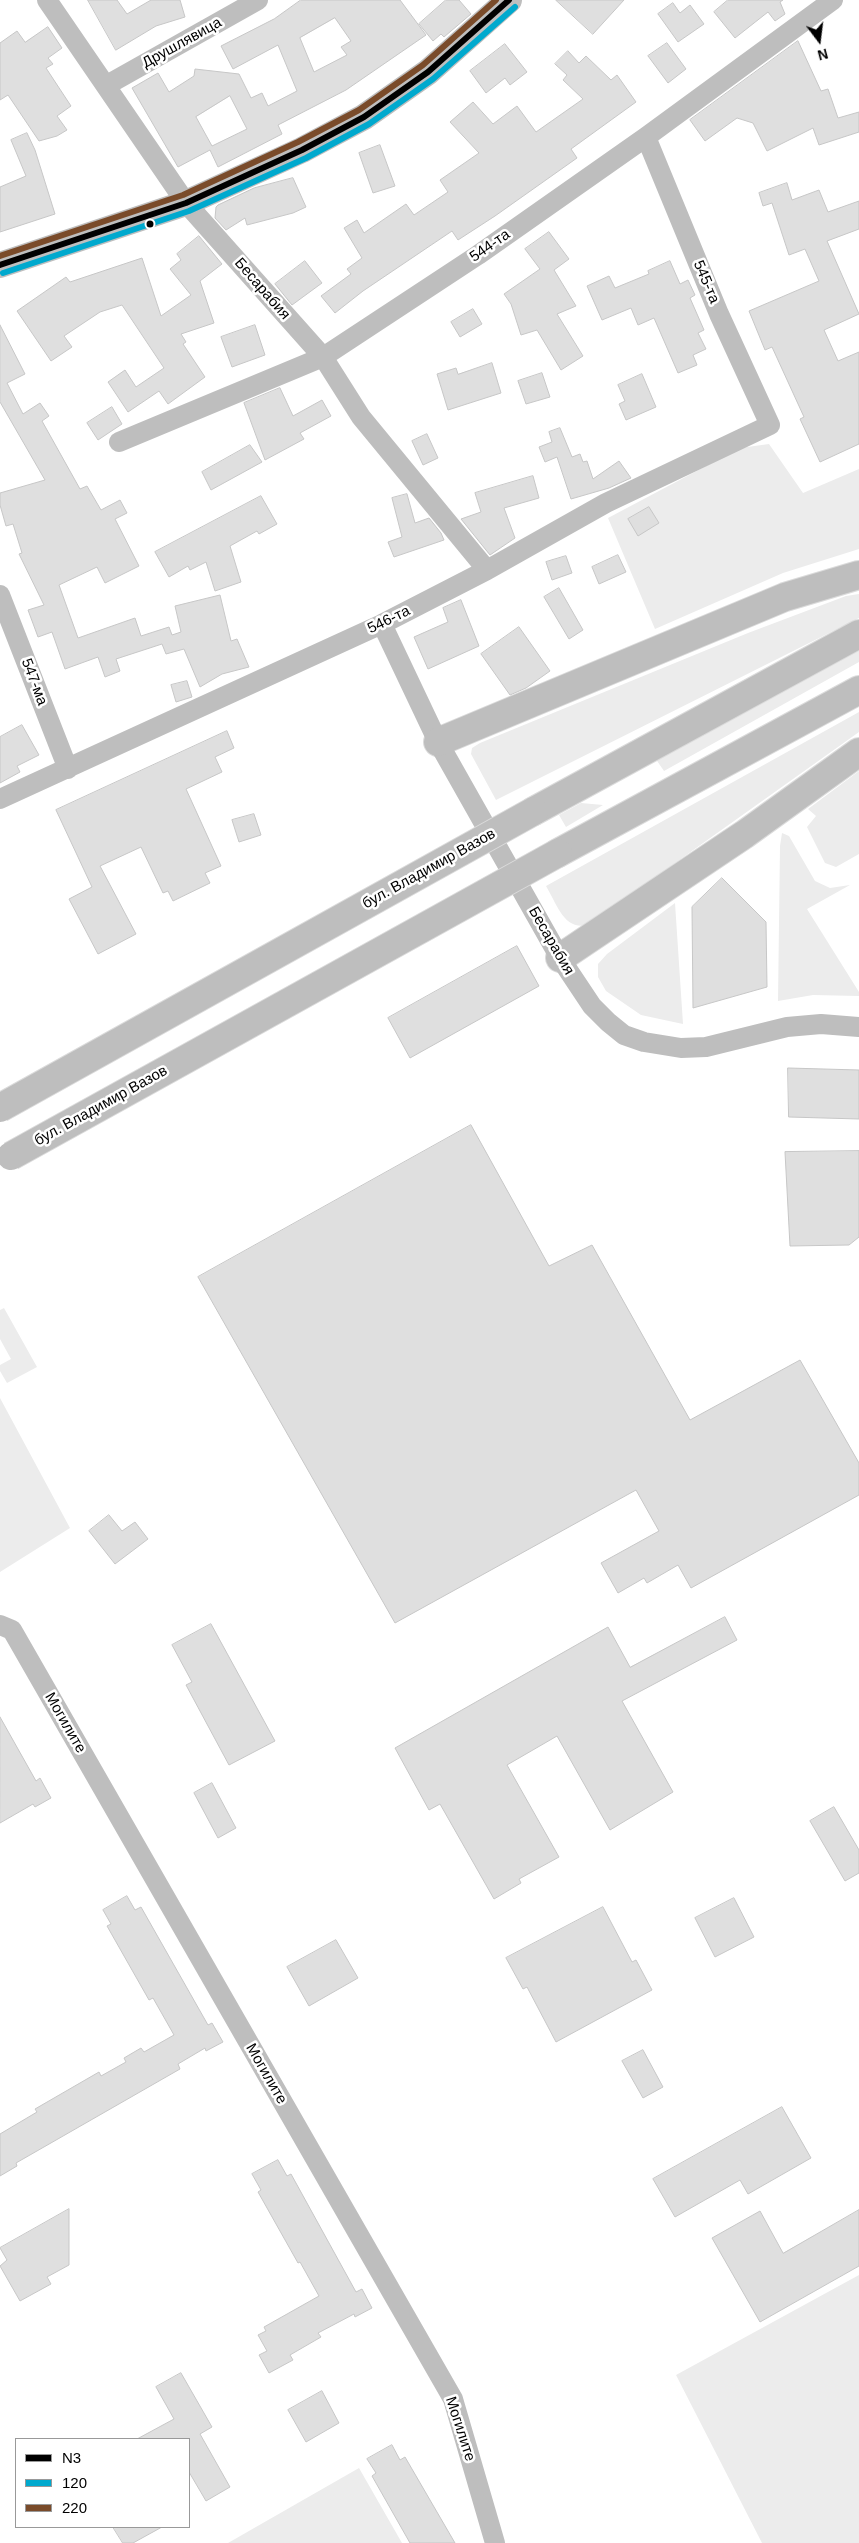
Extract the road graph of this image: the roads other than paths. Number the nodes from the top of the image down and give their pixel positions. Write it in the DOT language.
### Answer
graph roads {
  1 [pos="47,0"];
  2 [pos="258,0"];
  3 [pos="510,0"];
  4 [pos="833,0"];
  5 [pos="106,85"];
  6 [pos="646,138"];
  7 [pos="186,203"];
  8 [pos="0,265"];
  9 [pos="322,357"];
  10 [pos="770,425"];
  11 [pos="119,442"];
  12 [pos="487,570"];
  13 [pos="859,575"];
  14 [pos="0,595"];
  15 [pos="382,624"];
  16 [pos="859,634"];
  17 [pos="859,690"];
  18 [pos="438,742"];
  19 [pos="859,752"];
  20 [pos="68,769"];
  21 [pos="0,799"];
  22 [pos="560,958"];
  23 [pos="859,1027"];
  24 [pos="0,1108"];
  25 [pos="0,1162"];
  26 [pos="0,1625"];
  27 [pos="495,2543"];
  1 -- 5 [label="street, Бесарабия"];
  2 -- 5 [label="street, Друшлявица"];
  3 -- 7 [label="street"];
  4 -- 6 [label="street, 544-та"];
  5 -- 7 [label="street, Бесарабия"];
  6 -- 9 [label="street, 544-та"];
  6 -- 10 [label="street, 545-та"];
  7 -- 8 [label="street"];
  7 -- 9 [label="street, Бесарабия"];
  9 -- 11 [label="street, 544-та"];
  9 -- 12 [label="street, Бесарабия"];
  10 -- 12 [label="street, 546-та"];
  12 -- 15 [label="street, 546-та"];
  13 -- 18 [label="main road"];
  14 -- 20 [label="street, 547-ма"];
  15 -- 18 [label="street, Бесарабия"];
  15 -- 20 [label="street, 546-та"];
  16 -- 24 [label="main road, бул. Владимир Вазов, bridge"];
  17 -- 25 [label="main road, бул. Владимир Вазов, bridge"];
  18 -- 22 [label="street, Бесарабия"];
  19 -- 22 [label="main road"];
  20 -- 21 [label="street, 546-та"];
  22 -- 23 [label="street, Бесарабия"];
  26 -- 27 [label="street, Могилите"];
}
